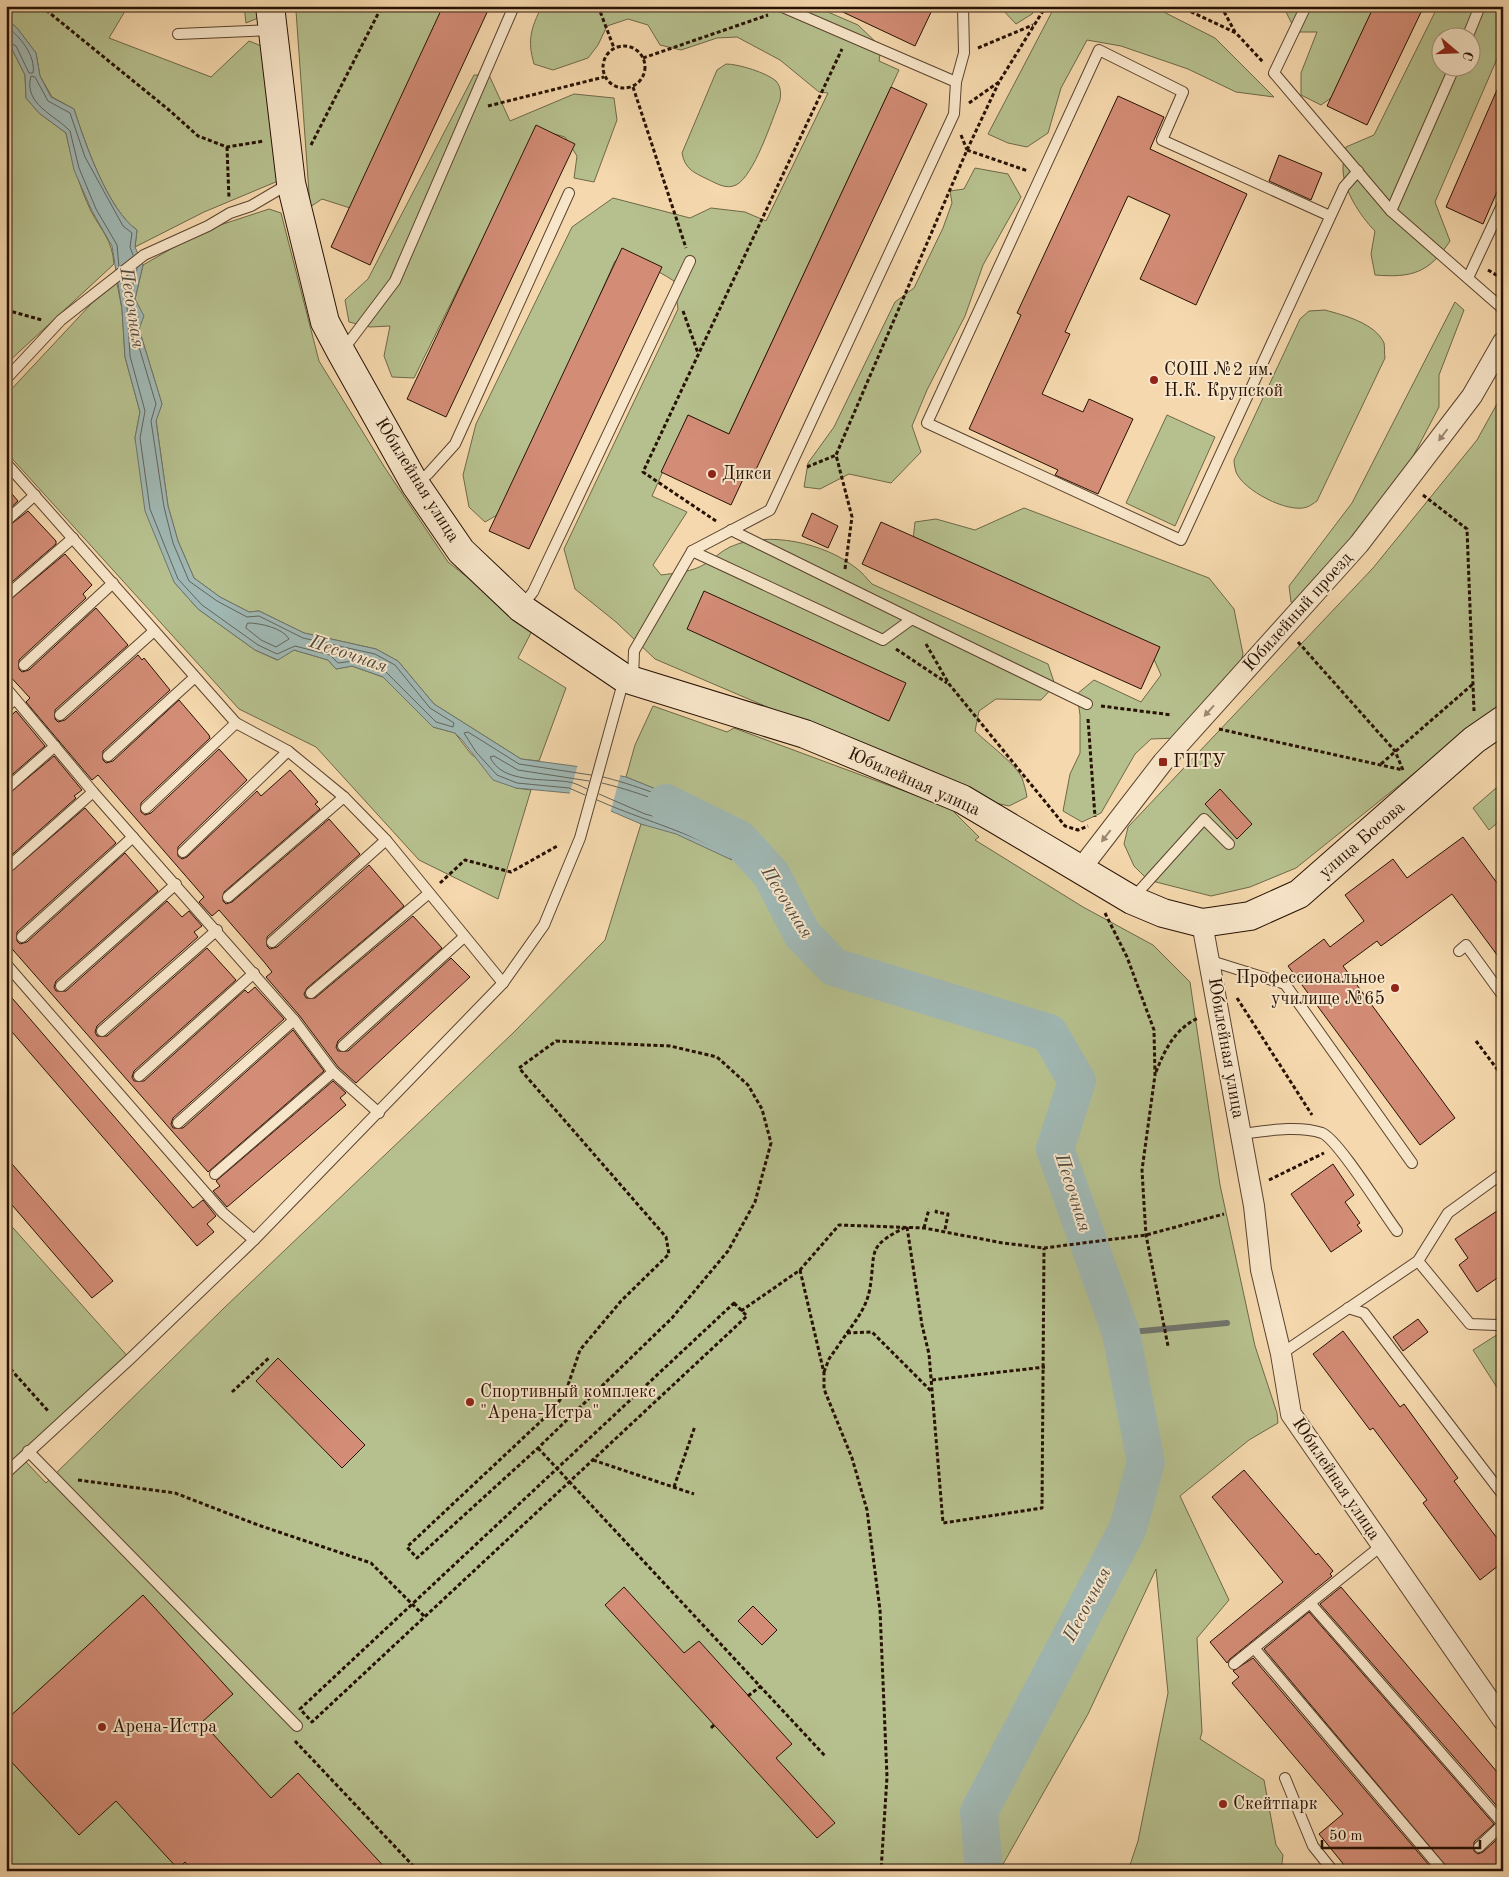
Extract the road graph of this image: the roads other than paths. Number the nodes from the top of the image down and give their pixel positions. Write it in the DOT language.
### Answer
graph roads {
  1 [pos="514,6"];
  2 [pos="963,6"];
  3 [pos="1306,6"];
  4 [pos="1480,6"];
  5 [pos="783,8"];
  6 [pos="271,18"];
  7 [pos="1471,28"];
  8 [pos="178,34"];
  9 [pos="1450,78"];
  10 [pos="956,82"];
  11 [pos="1358,171"];
  12 [pos="291,182"];
  13 [pos="569,193"];
  14 [pos="1503,202"];
  15 [pos="1391,211"];
  16 [pos="1330,216"];
  17 [pos="690,261"];
  18 [pos="1468,278"];
  19 [pos="1503,309"];
  20 [pos="1503,342"];
  21 [pos="341,352"];
  22 [pos="6,379"];
  23 [pos="6,463"];
  24 [pos="415,484"];
  25 [pos="35,495"];
  26 [pos="6,521"];
  27 [pos="731,530"];
  28 [pos="73,538"];
  29 [pos="692,551"];
  30 [pos="113,584"];
  31 [pos="6,596"];
  32 [pos="521,608"];
  33 [pos="912,619"];
  34 [pos="154,631"];
  35 [pos="24,665"];
  36 [pos="196,678"];
  37 [pos="628,679"];
  38 [pos="6,688"];
  39 [pos="15,699"];
  40 [pos="1087,704"];
  41 [pos="6,707"];
  42 [pos="60,716"];
  43 [pos="1503,720"];
  44 [pos="236,723"];
  45 [pos="55,746"];
  46 [pos="288,751"];
  47 [pos="108,756"];
  48 [pos="6,789"];
  49 [pos="93,792"];
  50 [pos="344,797"];
  51 [pos="146,808"];
  52 [pos="133,837"];
  53 [pos="386,840"];
  54 [pos="1229,844"];
  55 [pos="183,852"];
  56 [pos="6,870"];
  57 [pos="1079,870"];
  58 [pos="176,884"];
  59 [pos="428,894"];
  60 [pos="228,897"];
  61 [pos="1132,900"];
  62 [pos="1202,923"];
  63 [pos="217,930"];
  64 [pos="22,937"];
  65 [pos="464,937"];
  66 [pos="272,942"];
  67 [pos="1459,951"];
  68 [pos="1211,961"];
  69 [pos="6,964"];
  70 [pos="254,973"];
  71 [pos="504,983"];
  72 [pos="61,986"];
  73 [pos="311,993"];
  74 [pos="1503,996"];
  75 [pos="294,1020"];
  76 [pos="102,1031"];
  77 [pos="343,1046"];
  78 [pos="334,1072"];
  79 [pos="139,1076"];
  80 [pos="379,1113"];
  81 [pos="178,1123"];
  82 [pos="1241,1134"];
  83 [pos="1412,1163"];
  84 [pos="1503,1173"];
  85 [pos="215,1174"];
  86 [pos="1397,1232"];
  87 [pos="254,1240"];
  88 [pos="1418,1261"];
  89 [pos="1348,1308"];
  90 [pos="1503,1321"];
  91 [pos="1281,1354"];
  92 [pos="28,1451"];
  93 [pos="6,1473"];
  94 [pos="1503,1495"];
  95 [pos="1381,1546"];
  96 [pos="1310,1603"];
  97 [pos="1254,1648"];
  98 [pos="1234,1664"];
  99 [pos="1503,1720"];
  100 [pos="297,1726"];
  101 [pos="1284,1778"];
  102 [pos="1479,1847"];
  103 [pos="1333,1871"];
  104 [pos="1443,1871"];
  1 -- 21 [label="lane"];
  2 -- 10 [label="lane"];
  3 -- 11 [label="lane"];
  4 -- 7 [label="lane"];
  5 -- 10 [label="lane"];
  6 -- 8 [label="lane"];
  6 -- 12 [label="street, Юбилейная улица"];
  9 -- 15 [label="lane"];
  10 -- 27 [label="lane"];
  11 -- 15 [label="lane"];
  11 -- 16 [label="lane"];
  12 -- 21 [label="street, Юбилейная улица"];
  12 -- 22 [label="lane"];
  13 -- 24 [label="lane"];
  14 -- 18 [label="lane"];
  15 -- 18 [label="lane"];
  16 -- 16 [label="lane"];
  17 -- 32 [label="lane"];
  18 -- 19 [label="lane"];
  20 -- 57 [label="street, Юбилейный проезд, one-way"];
  21 -- 24 [label="street, Юбилейная улица"];
  23 -- 25 [label="lane"];
  24 -- 32 [label="street, Юбилейная улица"];
  25 -- 26 [label="lane"];
  25 -- 28 [label="lane"];
  27 -- 29 [label="lane"];
  27 -- 33 [label="lane"];
  28 -- 30 [label="lane"];
  28 -- 31 [label="lane"];
  29 -- 33 [label="lane"];
  29 -- 37 [label="lane"];
  30 -- 34 [label="lane"];
  30 -- 35 [label="lane"];
  32 -- 37 [label="street, Юбилейная улица"];
  33 -- 40 [label="lane"];
  34 -- 36 [label="lane"];
  34 -- 42 [label="lane"];
  36 -- 44 [label="lane"];
  36 -- 47 [label="lane"];
  37 -- 57 [label="street, Юбилейная улица"];
  37 -- 71 [label="lane"];
  38 -- 39 [label="lane"];
  39 -- 41 [label="lane"];
  39 -- 45 [label="lane"];
  43 -- 62 [label="street, улица Босова"];
  44 -- 46 [label="lane"];
  44 -- 51 [label="lane"];
  45 -- 48 [label="lane"];
  45 -- 49 [label="lane"];
  46 -- 50 [label="lane"];
  46 -- 55 [label="lane"];
  49 -- 52 [label="lane"];
  49 -- 56 [label="lane"];
  50 -- 53 [label="lane"];
  50 -- 60 [label="lane"];
  52 -- 58 [label="lane"];
  52 -- 64 [label="lane"];
  53 -- 59 [label="lane"];
  53 -- 66 [label="lane"];
  54 -- 61 [label="lane"];
  57 -- 61 [label="street, Юбилейная улица"];
  58 -- 63 [label="lane"];
  58 -- 72 [label="lane"];
  59 -- 65 [label="lane"];
  59 -- 73 [label="lane"];
  61 -- 62 [label="street, Юбилейная улица"];
  62 -- 68 [label="street, Юбилейная улица"];
  63 -- 70 [label="lane"];
  63 -- 76 [label="lane"];
  65 -- 71 [label="lane"];
  65 -- 77 [label="lane"];
  67 -- 74 [label="lane"];
  68 -- 82 [label="street, Юбилейная улица"];
  68 -- 83 [label="lane"];
  69 -- 87 [label="lane"];
  70 -- 75 [label="lane"];
  70 -- 79 [label="lane"];
  71 -- 80 [label="lane"];
  75 -- 78 [label="lane"];
  75 -- 81 [label="lane"];
  78 -- 80 [label="lane"];
  78 -- 85 [label="lane"];
  80 -- 87 [label="lane"];
  82 -- 86 [label="lane"];
  82 -- 91 [label="street, Юбилейная улица"];
  84 -- 88 [label="lane"];
  87 -- 92 [label="lane"];
  88 -- 89 [label="lane"];
  88 -- 90 [label="lane"];
  89 -- 91 [label="lane"];
  89 -- 94 [label="lane"];
  91 -- 95 [label="street, Юбилейная улица"];
  92 -- 93 [label="lane"];
  92 -- 100 [label="lane"];
  95 -- 96 [label="lane"];
  95 -- 99 [label="street, Юбилейная улица"];
  96 -- 97 [label="lane"];
  96 -- 102 [label="lane"];
  97 -- 98 [label="lane"];
  97 -- 104 [label="lane"];
  101 -- 103 [label="lane"];
}
